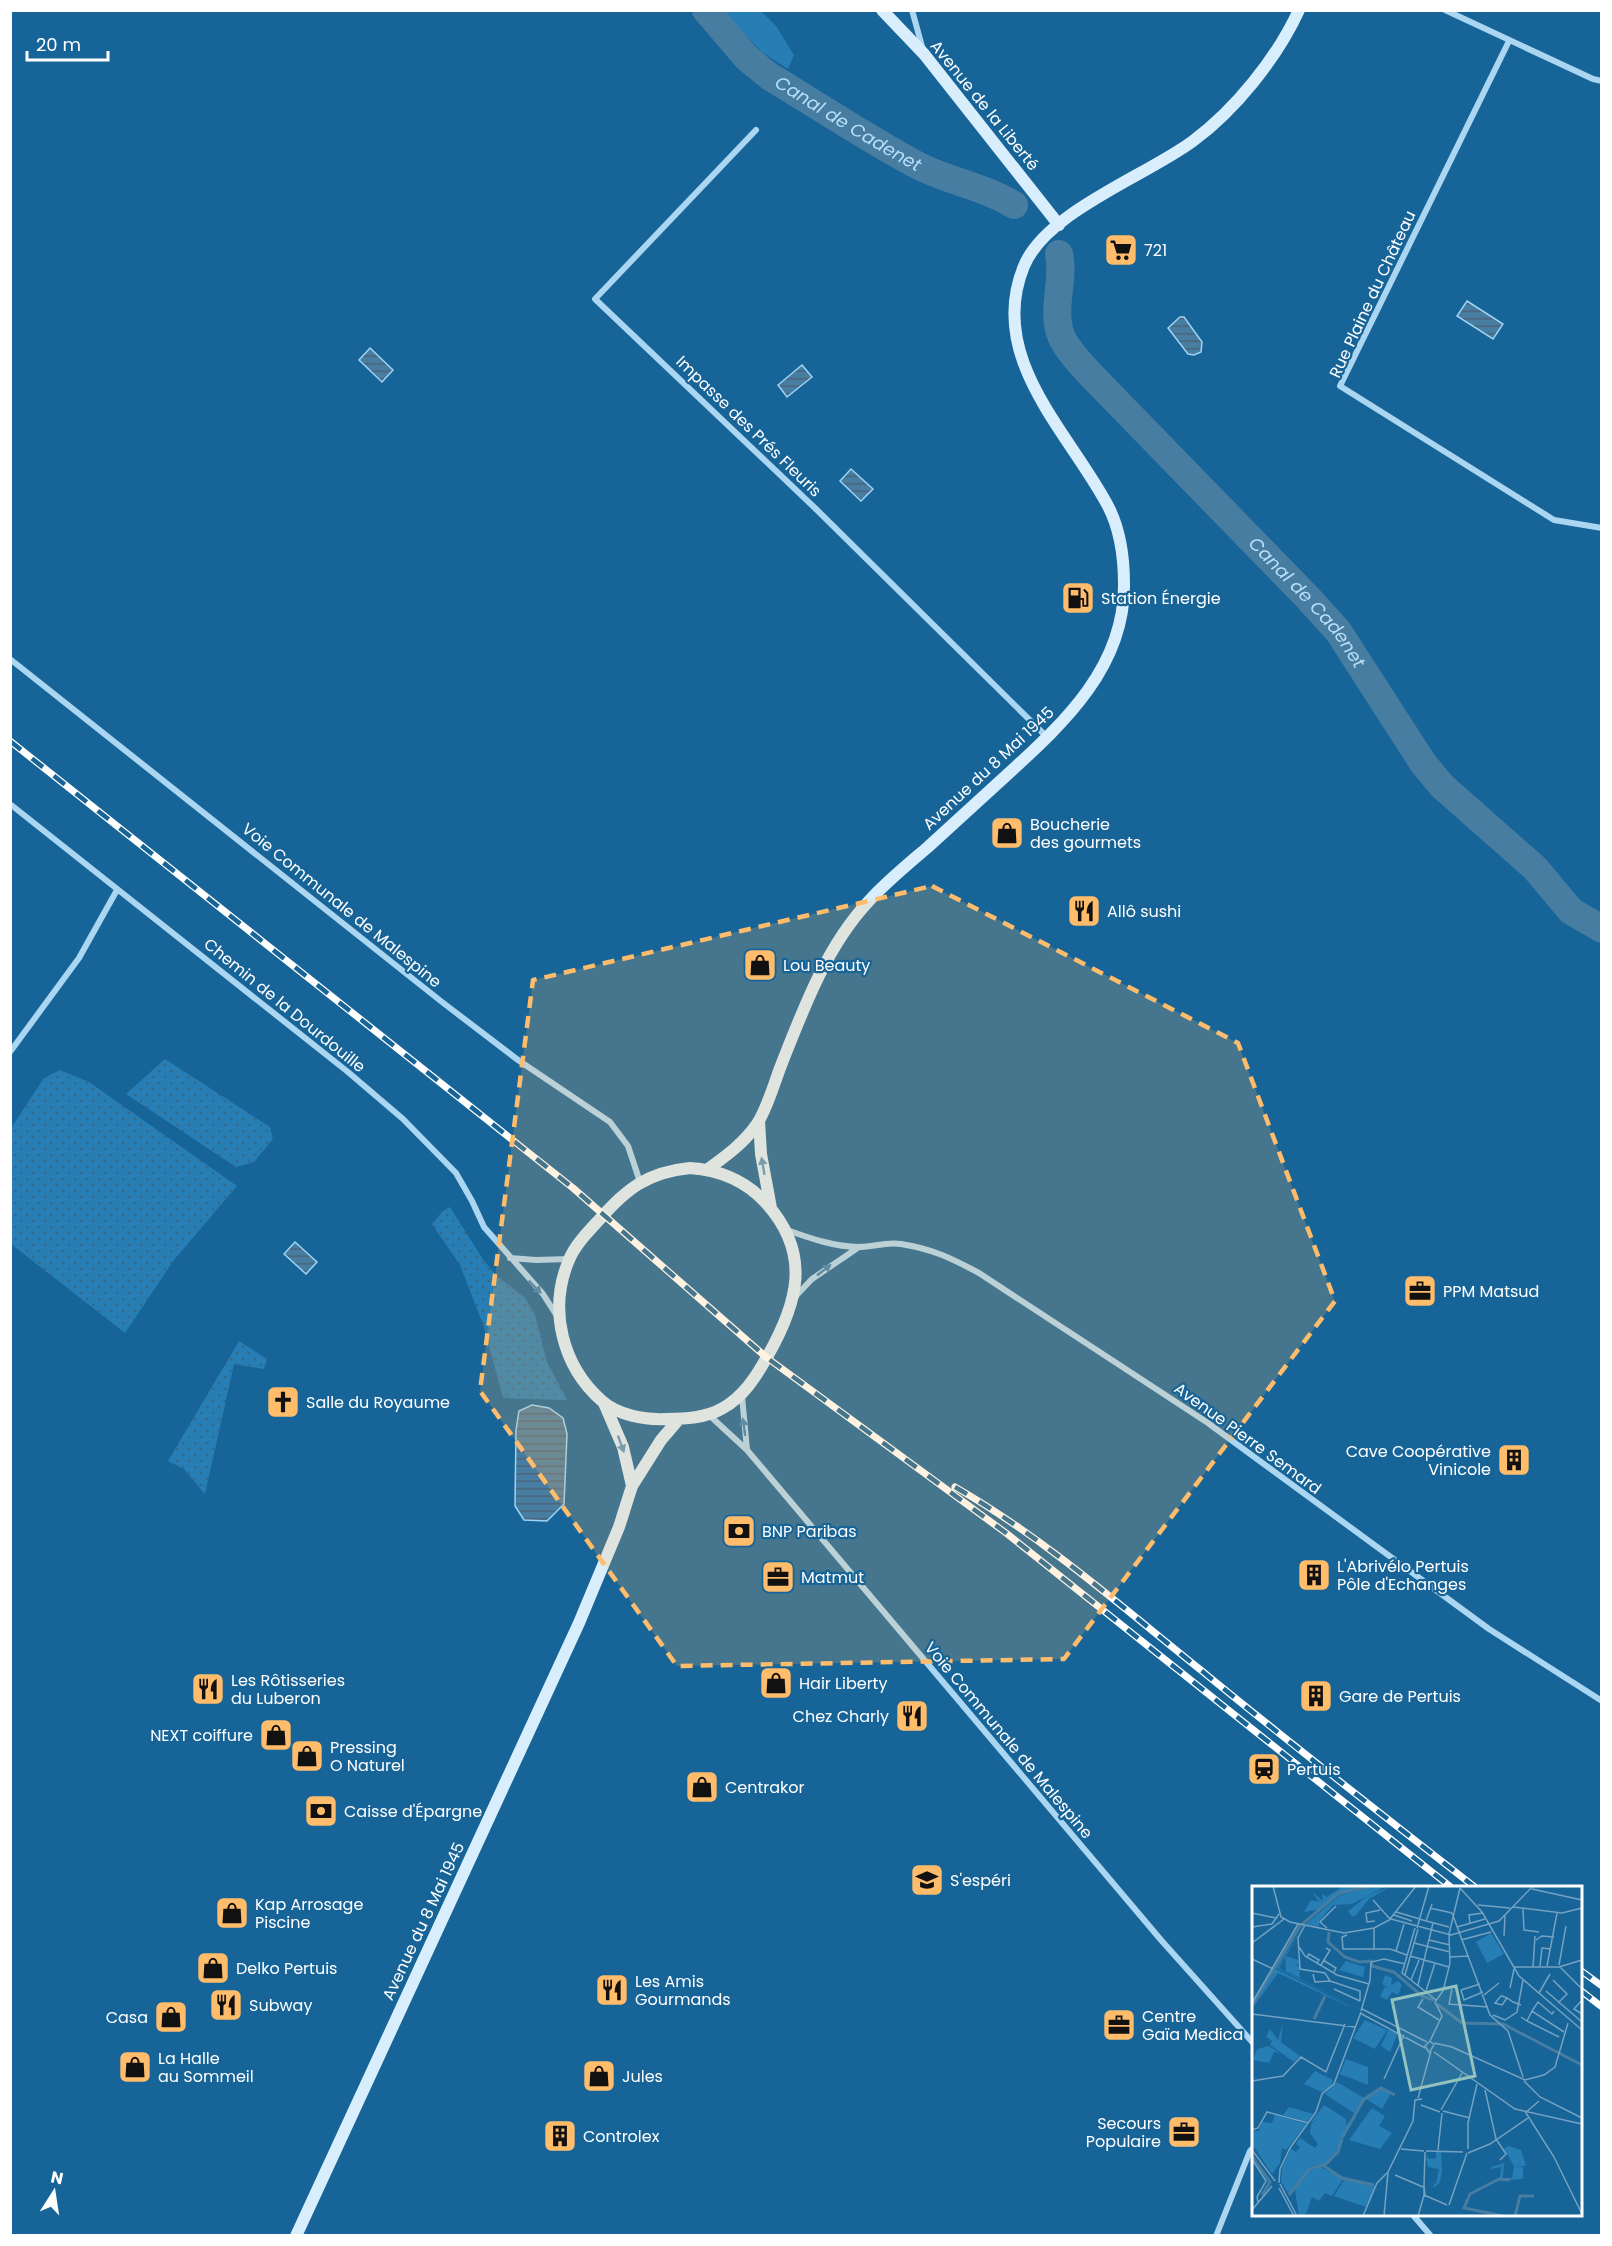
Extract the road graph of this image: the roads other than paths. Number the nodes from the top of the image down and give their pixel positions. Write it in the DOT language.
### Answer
graph roads {
  1 [pos="882,10"];
  2 [pos="912,10"];
  3 [pos="1299,10"];
  4 [pos="1445,10"];
  5 [pos="1509,41"];
  6 [pos="924,54"];
  7 [pos="1602,81"];
  8 [pos="756,130"];
  9 [pos="1059,225"];
  10 [pos="1602,528"];
  11 [pos="10,658"];
  12 [pos="1048,738"];
  13 [pos="10,804"];
  14 [pos="117,890"];
  15 [pos="10,1052"];
  16 [pos="759,1121"];
  17 [pos="708,1169"];
  18 [pos="640,1182"];
  19 [pos="772,1209"];
  20 [pos="787,1230"];
  21 [pos="860,1247"];
  22 [pos="510,1258"];
  23 [pos="569,1259"];
  24 [pos="793,1300"];
  25 [pos="559,1318"];
  26 [pos="742,1394"];
  27 [pos="604,1403"];
  28 [pos="709,1415"];
  29 [pos="679,1419"];
  30 [pos="747,1450"];
  31 [pos="632,1486"];
  32 [pos="1602,1701"];
  33 [pos="1252,2042"];
  34 [pos="1252,2148"];
  35 [pos="1414,2216"];
  36 [pos="296,2235"];
  37 [pos="1216,2235"];
  38 [pos="1431,2235"];
  1 -- 6 [label="main road, Avenue de la Liberté"];
  2 -- 6 [label="street"];
  3 -- 9 [label="main road, Avenue du 8 Mai 1945"];
  4 -- 5 [label="street"];
  5 -- 7 [label="street"];
  5 -- 10 [label="street, Rue Plaine du Château"];
  6 -- 9 [label="main road, Avenue de la Liberté"];
  8 -- 12 [label="street, Impasse des Prés Fleuris"];
  9 -- 12 [label="main road, Avenue du 8 Mai 1945"];
  11 -- 18 [label="street, Voie Communale de Malespine"];
  12 -- 16 [label="main road, Avenue du 8 Mai 1945"];
  13 -- 14 [label="street, Chemin de la Dourdouille"];
  14 -- 15 [label="street"];
  14 -- 22 [label="street, Chemin de la Dourdouille"];
  16 -- 17 [label="main road, Avenue du 8 Mai 1945"];
  19 -- 16 [label="main road, Avenue du 8 Mai 1945, one-way"];
  17 -- 18 [label="main road"];
  17 -- 19 [label="main road"];
  18 -- 23 [label="main road"];
  19 -- 20 [label="main road"];
  20 -- 21 [label="street, Avenue Pierre Semard"];
  20 -- 24 [label="main road"];
  24 -- 21 [label="street, Avenue Pierre Semard, one-way"];
  21 -- 32 [label="street, Avenue Pierre Semard"];
  22 -- 23 [label="street"];
  22 -- 25 [label="street, Chemin de la Dourdouille, one-way"];
  23 -- 25 [label="main road"];
  24 -- 26 [label="main road"];
  25 -- 27 [label="main road"];
  26 -- 28 [label="main road"];
  30 -- 26 [label="street, one-way"];
  27 -- 29 [label="main road"];
  27 -- 31 [label="main road, one-way"];
  28 -- 29 [label="main road"];
  28 -- 30 [label="street, Voie Communale de Malespine"];
  29 -- 31 [label="main road, Avenue du 8 Mai 1945"];
  30 -- 33 [label="street, Voie Communale de Malespine"];
  31 -- 36 [label="main road, Avenue du 8 Mai 1945"];
  34 -- 37 [label="street"];
  35 -- 38 [label="street"];
}
